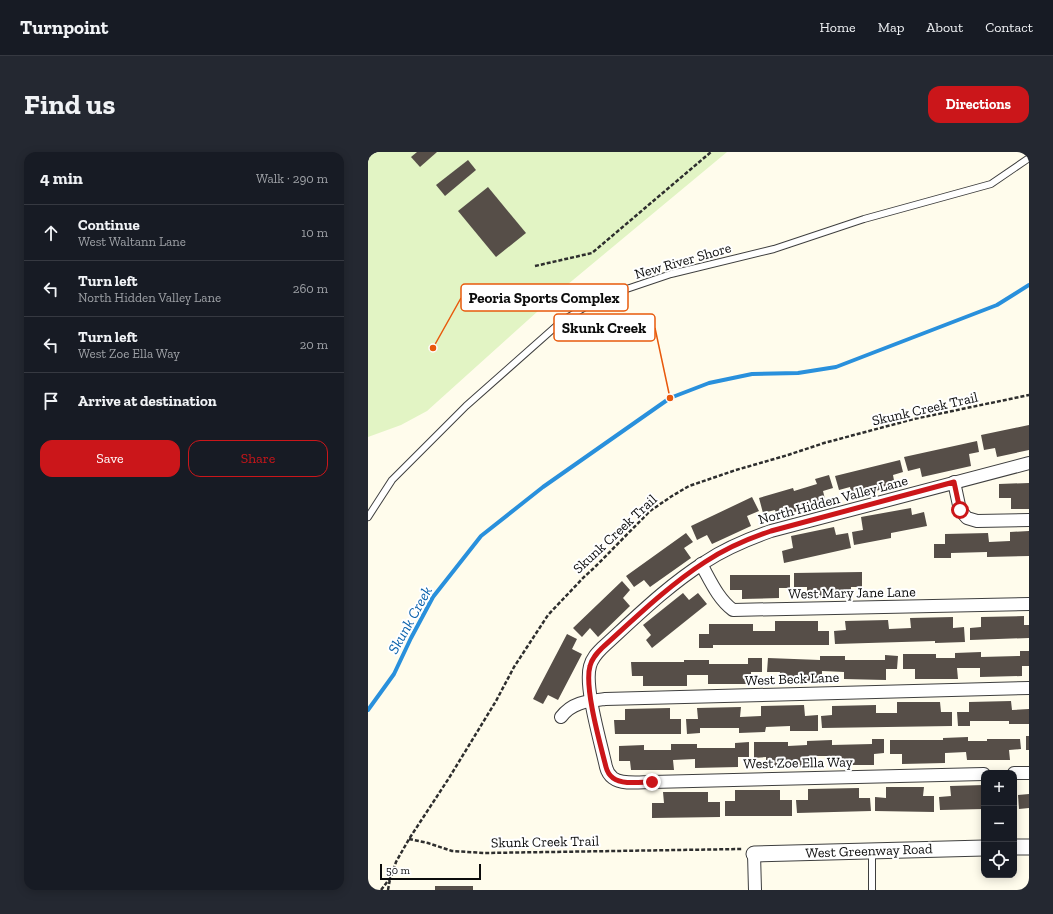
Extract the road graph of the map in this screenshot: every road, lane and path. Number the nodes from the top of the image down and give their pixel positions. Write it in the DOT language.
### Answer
graph roads {
  1 [pos="711,152"];
  2 [pos="1029,158"];
  3 [pos="535,266"];
  4 [pos="1029,396"];
  5 [pos="1029,463"];
  6 [pos="954,482"];
  7 [pos="368,517"];
  8 [pos="1029,520"];
  9 [pos="701,564"];
  10 [pos="1029,604"];
  11 [pos="1029,688"];
  12 [pos="591,701"];
  13 [pos="561,717"];
  14 [pos="1017,773"];
  15 [pos="1029,773"];
  16 [pos="981,774"];
  17 [pos="613,778"];
  18 [pos="409,839"];
  19 [pos="1017,847"];
  20 [pos="1029,847"];
  21 [pos="981,848"];
  22 [pos="872,851"];
  23 [pos="754,854"];
  24 [pos="391,877"];
  25 [pos="380,890"];
  26 [pos="388,890"];
  27 [pos="755,890"];
  28 [pos="872,890"];
  1 -- 3 [label="path"];
  2 -- 7 [label="lane, New River Shore"];
  4 -- 18 [label="path, Skunk Creek Trail"];
  5 -- 6 [label="street, North Hidden Valley Lane"];
  6 -- 8 [label="street"];
  6 -- 9 [label="street, North Hidden Valley Lane"];
  9 -- 10 [label="street, West Mary Jane Lane"];
  9 -- 12 [label="street, North Hidden Valley Lane"];
  11 -- 12 [label="street, West Beck Lane"];
  12 -- 13 [label="street, West Beck Lane"];
  12 -- 17 [label="street, North Hidden Valley Lane"];
  14 -- 15 [label="street"];
  16 -- 17 [label="street, West Zoe Ella Way"];
  18 -- 23 [label="path, Skunk Creek Trail"];
  18 -- 24 [label="path, Skunk Creek Trail"];
  19 -- 20 [label="street"];
  21 -- 22 [label="street, West Greenway Road"];
  22 -- 23 [label="street, West Greenway Road"];
  22 -- 28 [label="lane"];
  23 -- 27 [label="street"];
  24 -- 25 [label="path, Skunk Creek Trail"];
  24 -- 26 [label="path, Skunk Creek Trail"];
}
